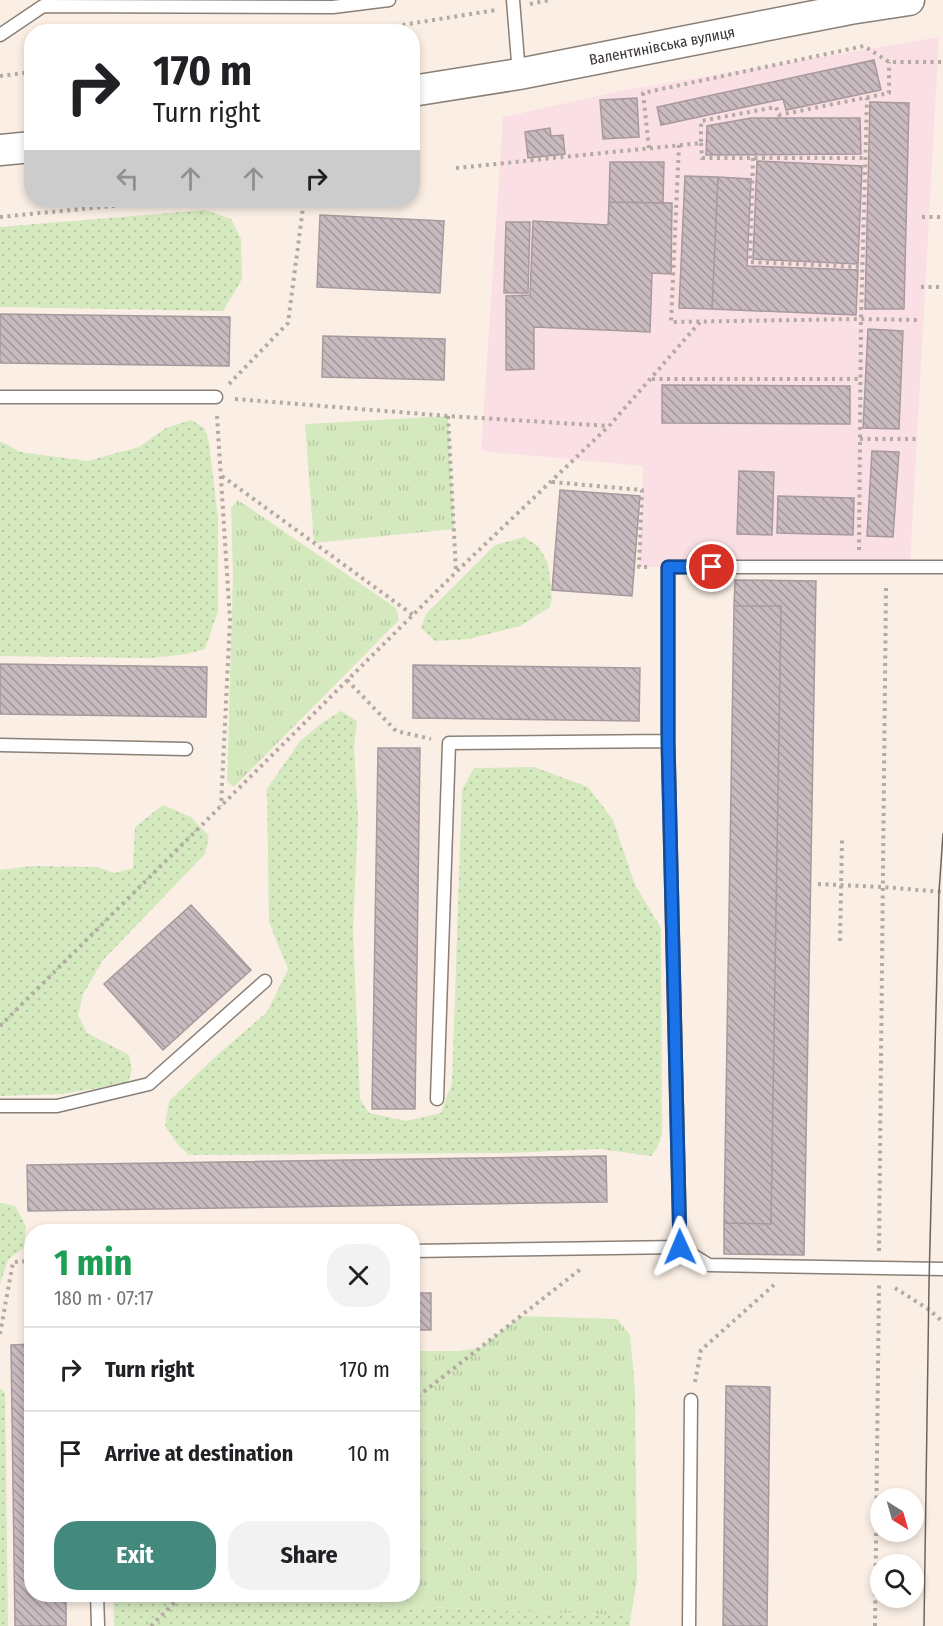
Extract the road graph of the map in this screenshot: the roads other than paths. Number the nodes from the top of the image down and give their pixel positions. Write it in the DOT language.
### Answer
graph roads {
  1 [pos="389,0"];
  2 [pos="896,1"];
  3 [pos="513,4"];
  4 [pos="0,35"];
  5 [pos="519,74"];
  6 [pos="420,90"];
  7 [pos="24,148"];
  8 [pos="0,150"];
  9 [pos="0,397"];
  10 [pos="216,397"];
  11 [pos="943,567"];
  12 [pos="668,741"];
  13 [pos="0,745"];
  14 [pos="186,749"];
  15 [pos="265,981"];
  16 [pos="437,1099"];
  17 [pos="0,1106"];
  18 [pos="680,1247"];
  19 [pos="420,1251"];
  20 [pos="943,1269"];
  21 [pos="691,1400"];
  22 [pos="97,1602"];
  23 [pos="98,1626"];
  24 [pos="689,1626"];
  1 -- 4 [label="lane"];
  2 -- 5 [label="street, Валентинівська вулиця"];
  3 -- 5 [label="lane"];
  5 -- 6 [label="street, Валентинівська вулиця"];
  7 -- 8 [label="street"];
  9 -- 10 [label="lane"];
  11 -- 12 [label="lane"];
  12 -- 16 [label="lane"];
  12 -- 18 [label="lane"];
  13 -- 14 [label="lane"];
  15 -- 17 [label="lane"];
  18 -- 19 [label="lane"];
  18 -- 20 [label="lane"];
  21 -- 24 [label="lane"];
  22 -- 23 [label="lane"];
}
